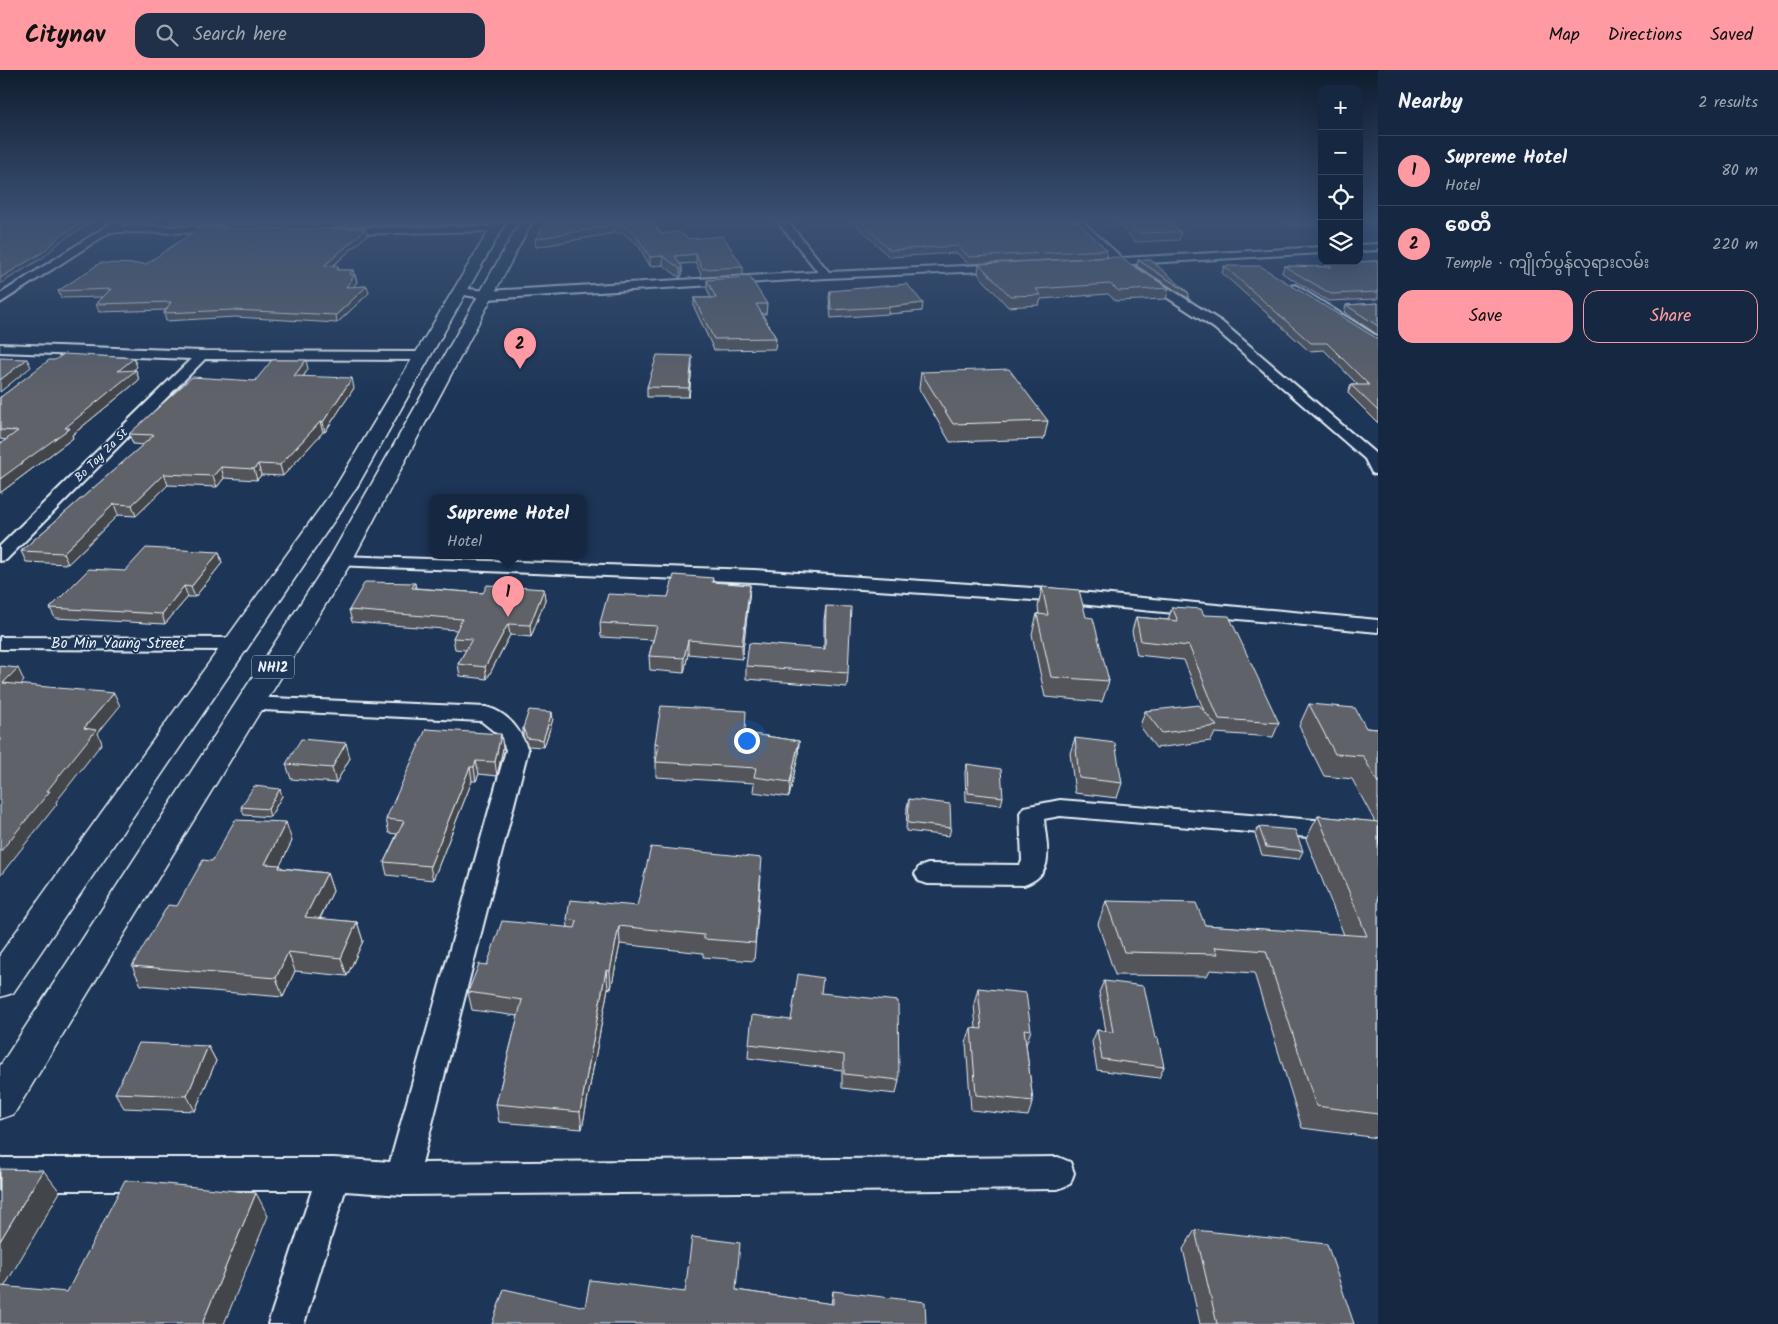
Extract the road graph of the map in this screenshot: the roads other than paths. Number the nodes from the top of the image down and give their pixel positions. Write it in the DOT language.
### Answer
graph roads {
  1 [pos="25,281"];
  2 [pos="465,281"];
  3 [pos="494,281"];
  4 [pos="728,281"];
  5 [pos="1149,281"];
  6 [pos="1287,284"];
  7 [pos="459,291"];
  8 [pos="487,294"];
  9 [pos="2,295"];
  10 [pos="1344,306"];
  11 [pos="1326,307"];
  12 [pos="1378,343"];
  13 [pos="0,348"];
  14 [pos="63,350"];
  15 [pos="202,355"];
  16 [pos="422,356"];
  17 [pos="49,362"];
  18 [pos="1376,462"];
  19 [pos="0,556"];
  20 [pos="340,561"];
  21 [pos="1378,626"];
  22 [pos="0,642"];
  23 [pos="236,644"];
  24 [pos="249,704"];
  25 [pos="1378,834"];
  26 [pos="928,874"];
  27 [pos="0,982"];
  28 [pos="0,1102"];
  29 [pos="1058,1173"];
  30 [pos="0,1174"];
  31 [pos="334,1174"];
  32 [pos="402,1179"];
  33 [pos="286,1324"];
  1 -- 9 [label="street"];
  2 -- 7 [label="highway, NH12"];
  3 -- 8 [label="highway, NH12"];
  4 -- 8 [label="street"];
  5 -- 18 [label="street"];
  6 -- 11 [label="street"];
  7 -- 8 [label="street"];
  7 -- 16 [label="highway, NH12"];
  8 -- 20 [label="highway, NH12"];
  10 -- 11 [label="street"];
  11 -- 12 [label="street"];
  13 -- 14 [label="street"];
  14 -- 15 [label="street"];
  14 -- 17 [label="street"];
  15 -- 16 [label="street"];
  15 -- 19 [label="street, Bo Tay Za St"];
  16 -- 23 [label="highway, NH12"];
  20 -- 21 [label="street"];
  20 -- 24 [label="highway, NH12"];
  22 -- 23 [label="street, Bo Min Yaung Street"];
  23 -- 27 [label="highway, NH12"];
  24 -- 28 [label="highway, NH12"];
  24 -- 32 [label="street"];
  25 -- 26 [label="street"];
  29 -- 32 [label="street"];
  30 -- 31 [label="street"];
  31 -- 32 [label="street"];
  31 -- 33 [label="street"];
}
